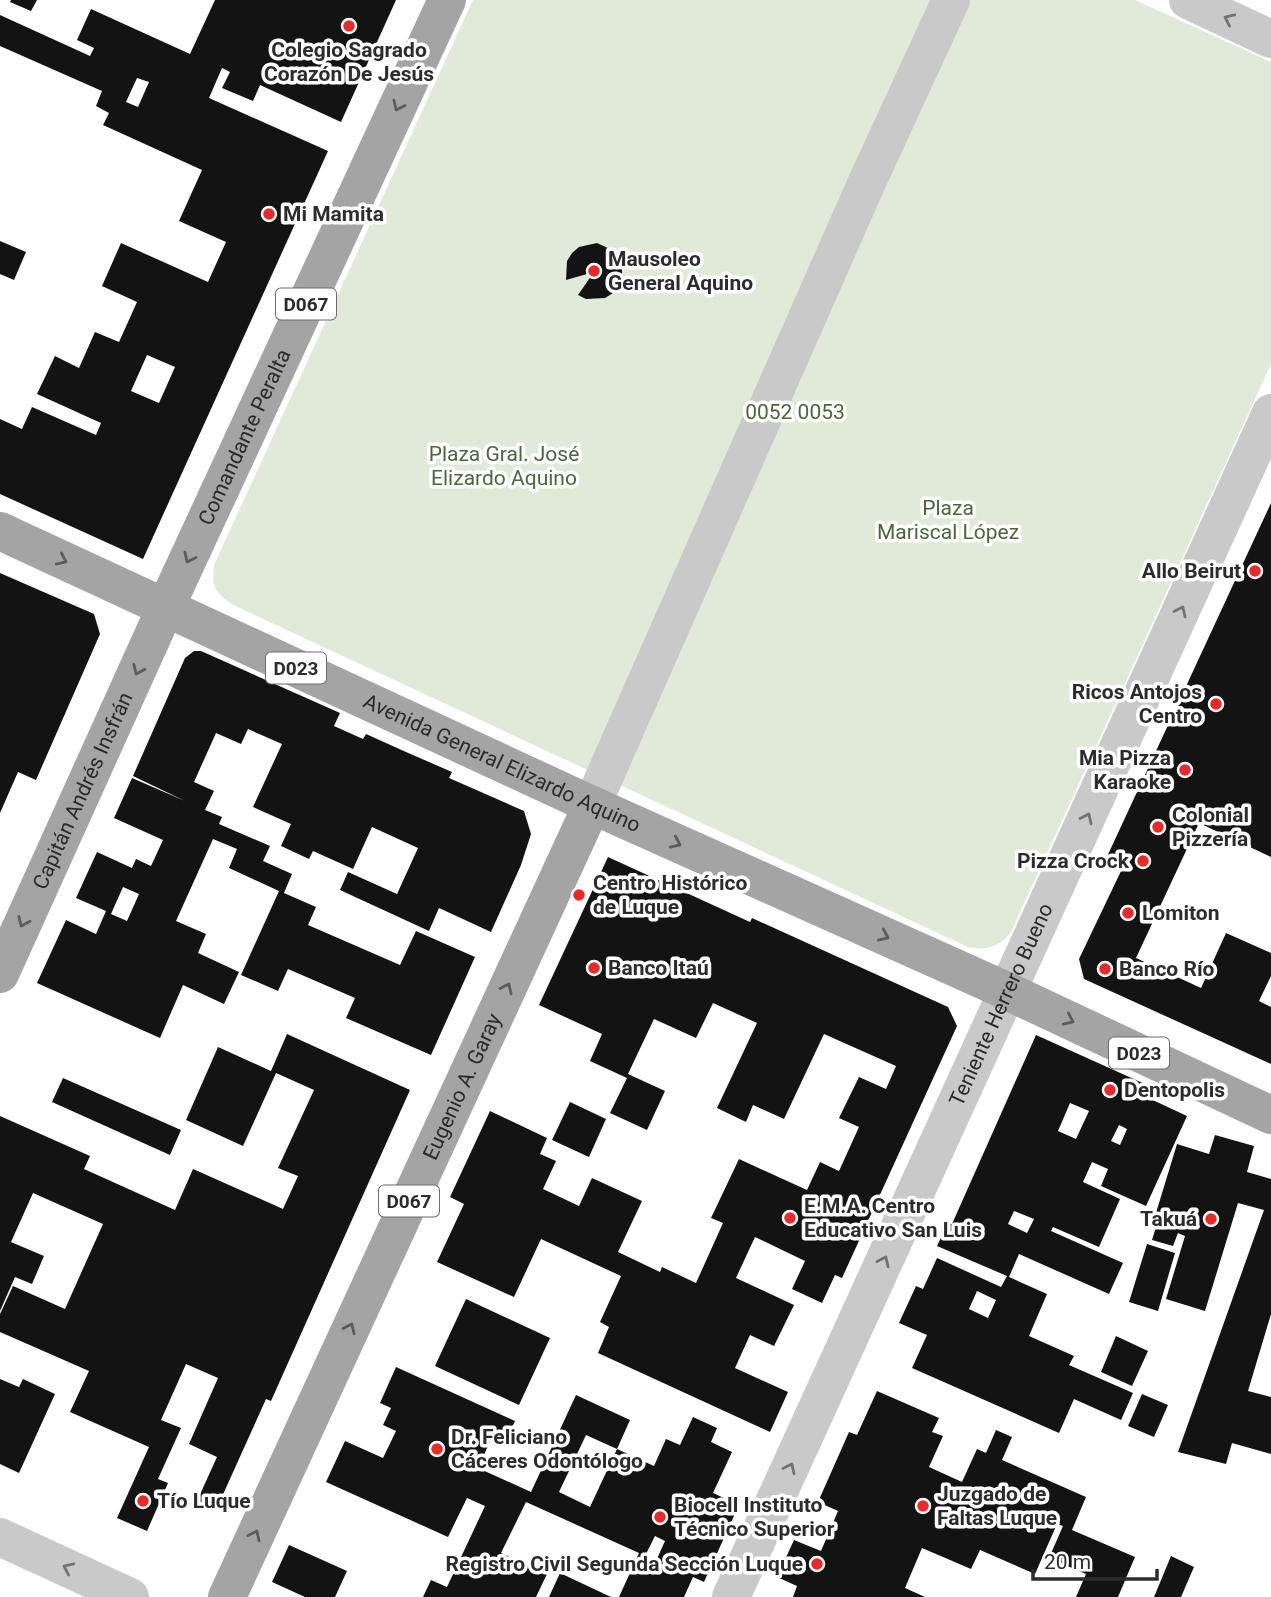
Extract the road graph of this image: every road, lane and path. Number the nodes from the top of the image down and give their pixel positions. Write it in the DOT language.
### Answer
graph roads {
  1 [pos="447,0"];
  2 [pos="951,0"];
  3 [pos="1188,0"];
  4 [pos="1271,38"];
  5 [pos="1271,413"];
  6 [pos="0,531"];
  7 [pos="166,608"];
  8 [pos="592,805"];
  9 [pos="0,974"];
  10 [pos="1007,991"];
  11 [pos="1271,1115"];
  12 [pos="0,1537"];
  13 [pos="130,1597"];
  14 [pos="227,1597"];
  15 [pos="731,1597"];
  1 -- 7 [label="main road, Comandante Peralta / D067, one-way"];
  2 -- 8 [label="street"];
  4 -- 3 [label="street, one-way"];
  10 -- 5 [label="street, Teniente Herrero Bueno, one-way"];
  6 -- 7 [label="main road, Avenida General Elizardo Aquino / D023, one-way"];
  7 -- 8 [label="main road, Avenida General Elizardo Aquino / D023"];
  7 -- 9 [label="main road, Capitán Andrés Insfrán / D067, one-way"];
  8 -- 10 [label="main road, Avenida General Elizardo Aquino / D023, one-way"];
  14 -- 8 [label="main road, Eugenio A. Garay / D067, one-way"];
  10 -- 11 [label="main road, D023, one-way"];
  15 -- 10 [label="street, Teniente Herrero Bueno, one-way"];
  13 -- 12 [label="street, one-way"];
}
